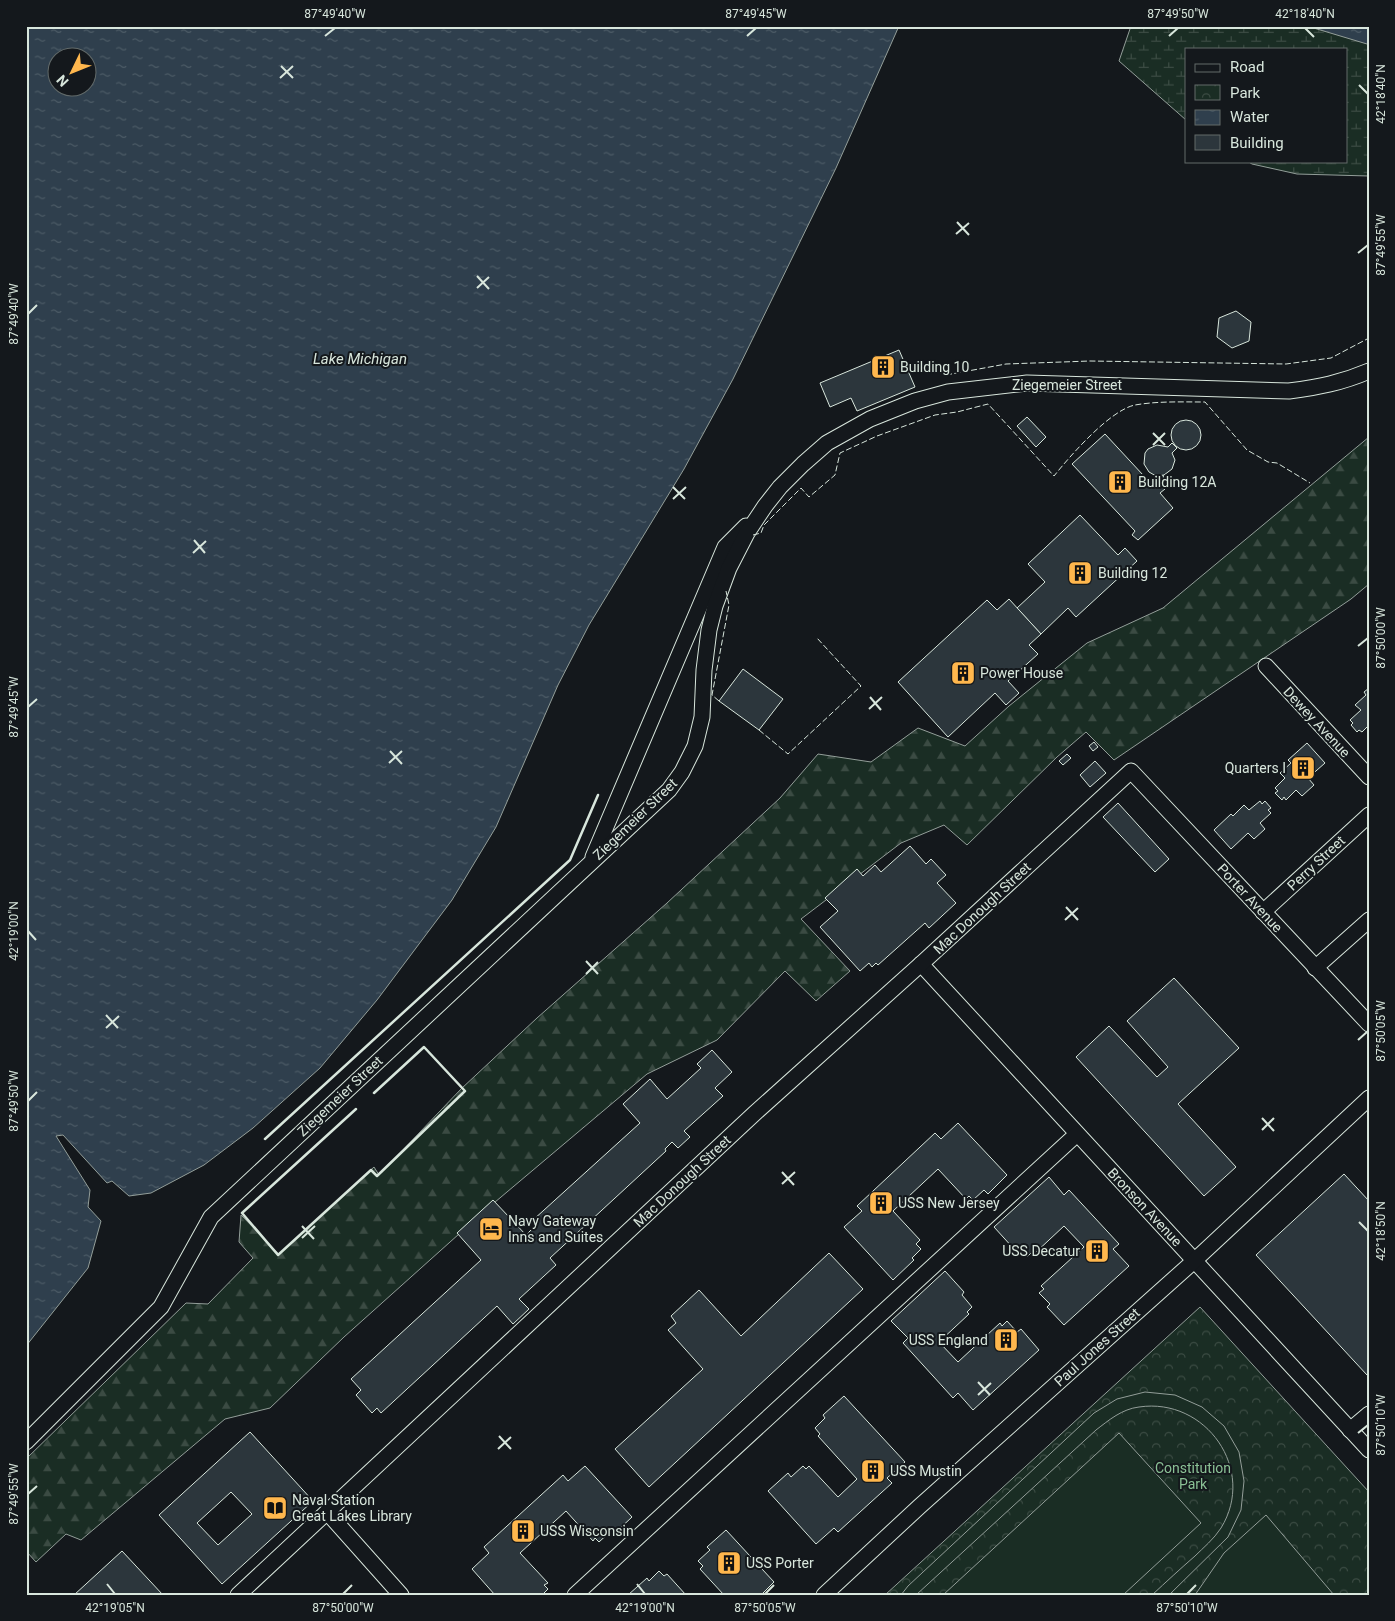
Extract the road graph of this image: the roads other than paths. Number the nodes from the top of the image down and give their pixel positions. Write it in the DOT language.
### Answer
graph roads {
  1 [pos="1369,371"];
  2 [pos="765,506"];
  3 [pos="1266,666"];
  4 [pos="1130,771"];
  5 [pos="1369,777"];
  6 [pos="1369,814"];
  7 [pos="591,863"];
  8 [pos="1263,912"];
  9 [pos="1369,920"];
  10 [pos="921,964"];
  11 [pos="1315,968"];
  12 [pos="1369,1024"];
  13 [pos="1369,1098"];
  14 [pos="1078,1134"];
  15 [pos="1194,1260"];
  16 [pos="1369,1414"];
  17 [pos="1350,1430"];
  18 [pos="26,1442"];
  19 [pos="1369,1450"];
  20 [pos="327,1512"];
  21 [pos="238,1595"];
  22 [pos="401,1595"];
  23 [pos="575,1595"];
  24 [pos="824,1595"];
  1 -- 2 [label="street, Ziegemeier Street"];
  2 -- 7 [label="street"];
  2 -- 7 [label="street, Ziegemeier Street"];
  3 -- 5 [label="street, Dewey Avenue"];
  4 -- 8 [label="street, Porter Avenue"];
  4 -- 10 [label="street, Mac Donough Street"];
  6 -- 8 [label="street, Perry Street"];
  7 -- 18 [label="street, Ziegemeier Street"];
  8 -- 11 [label="street, Porter Avenue"];
  9 -- 11 [label="street"];
  10 -- 14 [label="street, Bronson Avenue"];
  10 -- 20 [label="street, Mac Donough Street"];
  11 -- 12 [label="street, Porter Avenue"];
  13 -- 15 [label="street, Paul Jones Street"];
  14 -- 15 [label="street, Bronson Avenue"];
  14 -- 23 [label="street"];
  15 -- 17 [label="street, Bronson Avenue"];
  15 -- 24 [label="street, Paul Jones Street"];
  16 -- 17 [label="street"];
  17 -- 19 [label="street, Bronson Avenue"];
  20 -- 21 [label="street, Mac Donough Street"];
  20 -- 22 [label="street"];
}
